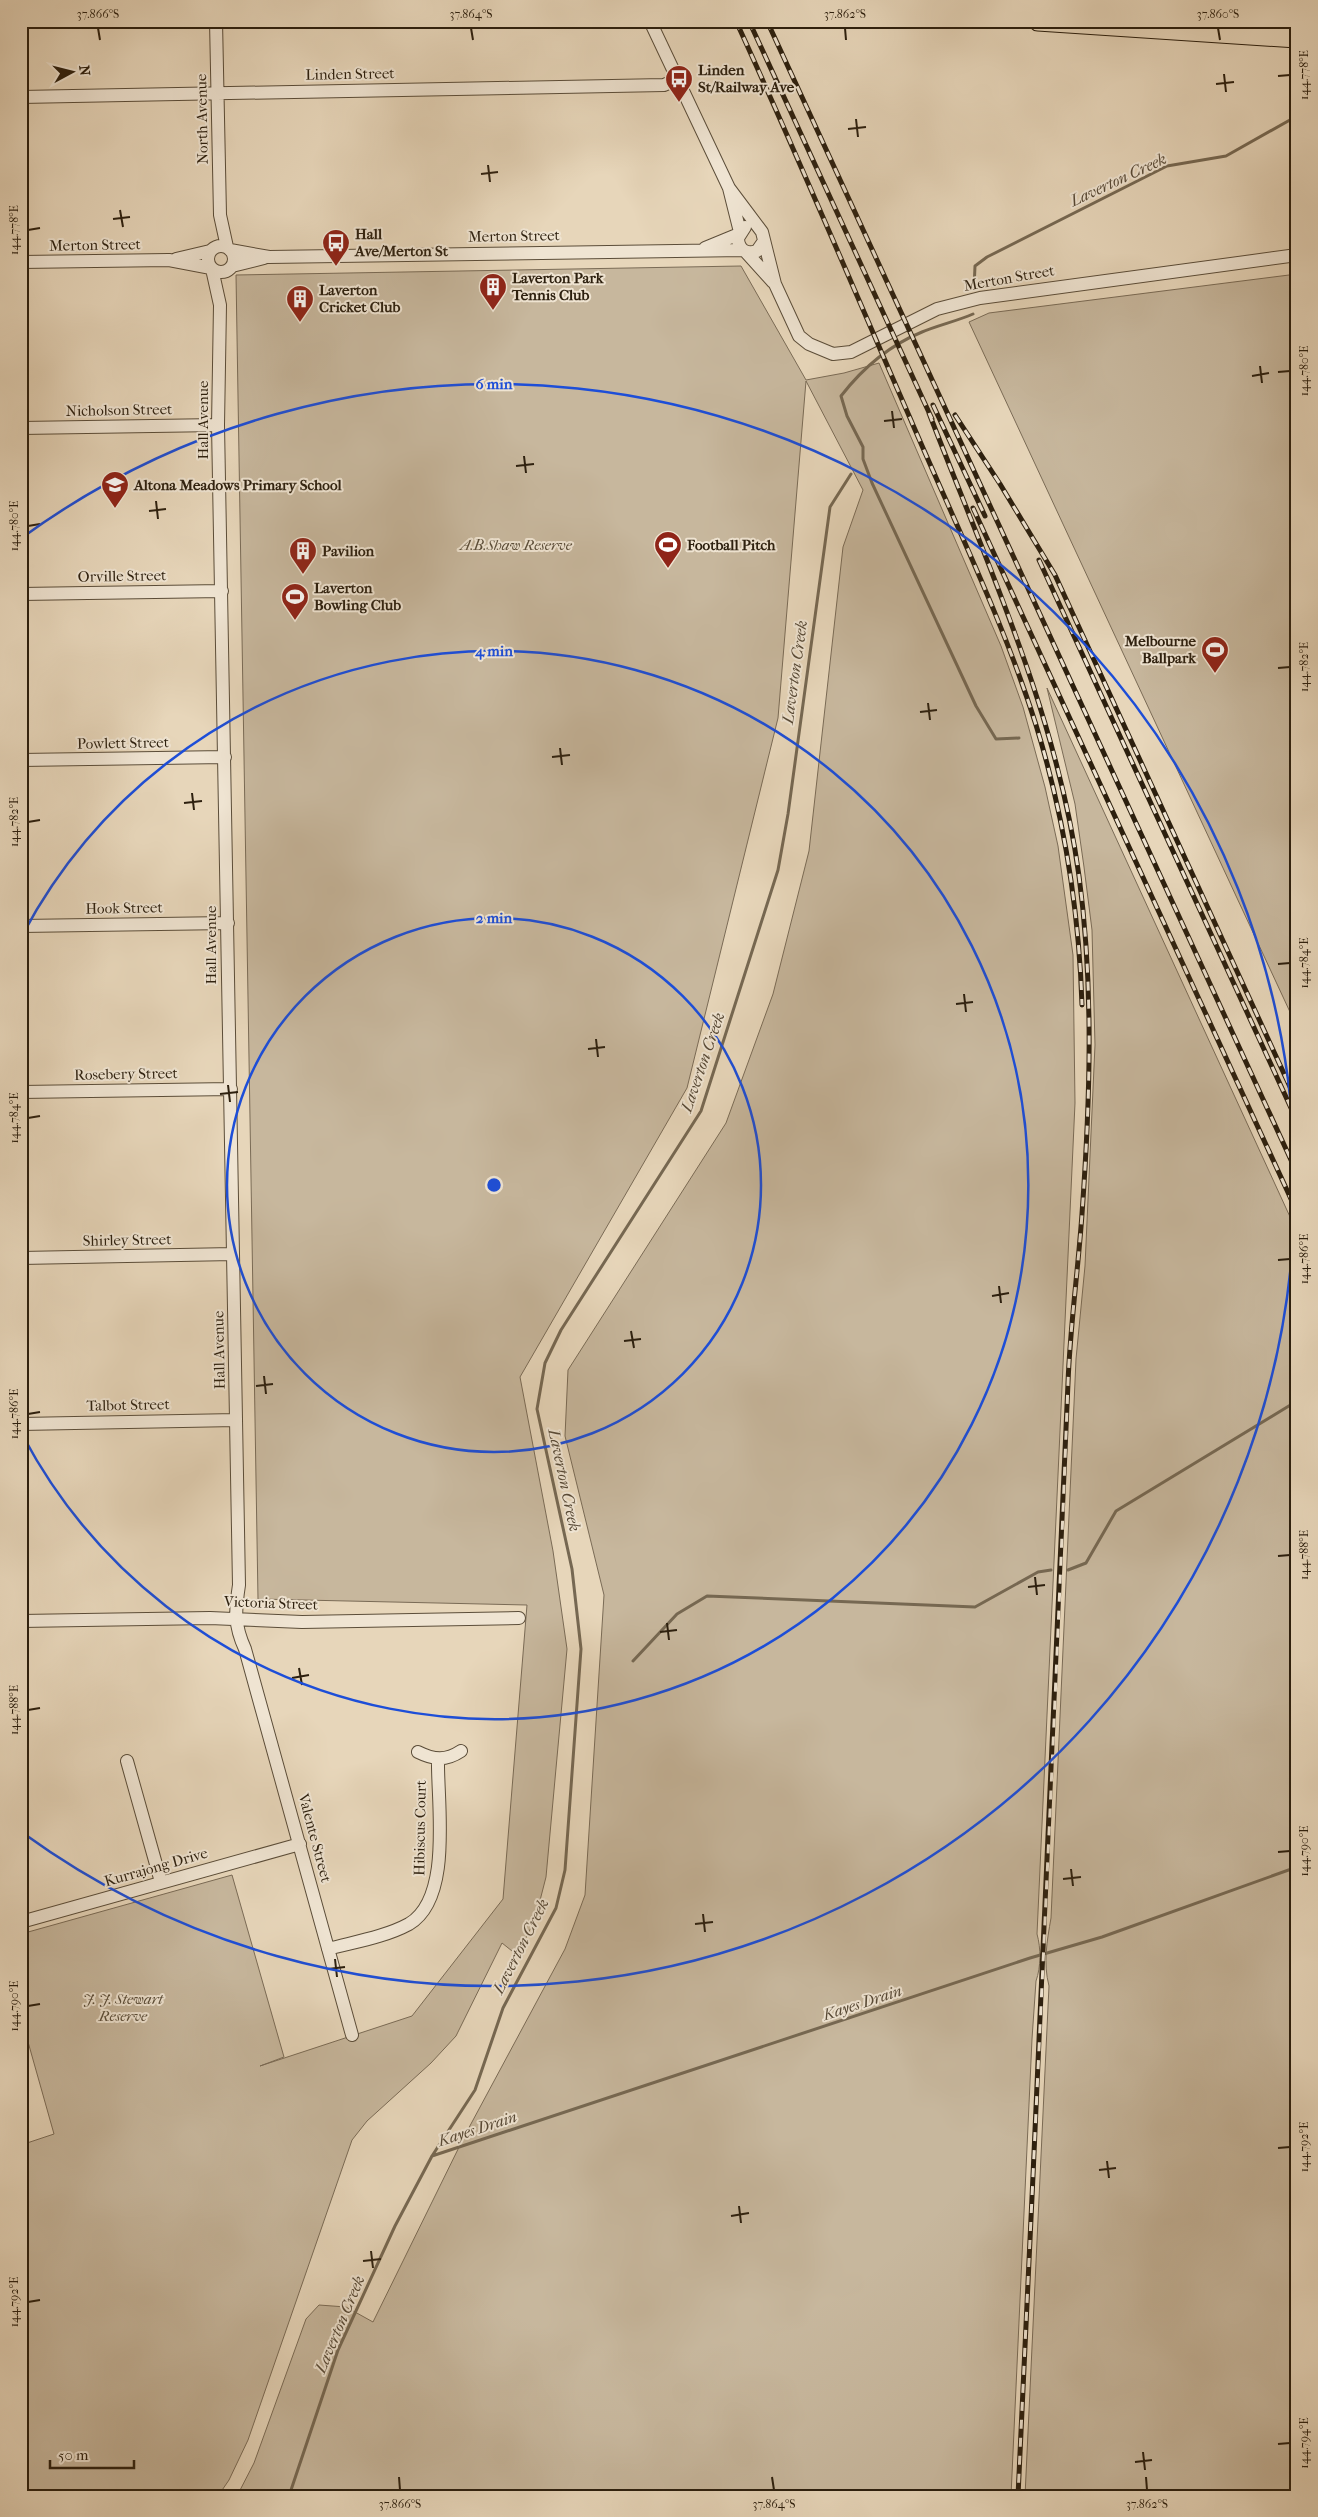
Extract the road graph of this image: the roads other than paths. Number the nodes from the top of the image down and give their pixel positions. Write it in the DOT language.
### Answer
graph roads {
  1 [pos="216,21"];
  2 [pos="650,21"];
  3 [pos="1038,21"];
  4 [pos="1297,38"];
  5 [pos="678,79"];
  6 [pos="218,93"];
  7 [pos="21,96"];
  8 [pos="729,188"];
  9 [pos="220,215"];
  10 [pos="759,229"];
  11 [pos="739,233"];
  12 [pos="764,241"];
  13 [pos="229,248"];
  14 [pos="700,250"];
  15 [pos="210,251"];
  16 [pos="744,251"];
  17 [pos="1297,255"];
  18 [pos="269,257"];
  19 [pos="169,260"];
  20 [pos="21,262"];
  21 [pos="231,267"];
  22 [pos="212,268"];
  23 [pos="775,284"];
  24 [pos="220,305"];
  25 [pos="218,425"];
  26 [pos="21,428"];
  27 [pos="222,591"];
  28 [pos="21,594"];
  29 [pos="225,757"];
  30 [pos="21,760"];
  31 [pos="228,923"];
  32 [pos="21,926"];
  33 [pos="230,1088"];
  34 [pos="21,1092"];
  35 [pos="233,1254"];
  36 [pos="21,1258"];
  37 [pos="236,1420"];
  38 [pos="21,1424"];
  39 [pos="240,1618"];
  40 [pos="519,1618"];
  41 [pos="21,1621"];
  42 [pos="418,1752"];
  43 [pos="461,1752"];
  44 [pos="438,1759"];
  45 [pos="127,1761"];
  46 [pos="300,1844"];
  47 [pos="161,1882"];
  48 [pos="21,1922"];
  49 [pos="328,1949"];
  50 [pos="352,2036"];
  1 -- 6 [label="street, North Avenue"];
  2 -- 5 [label="street"];
  3 -- 4 [label="highway"];
  5 -- 6 [label="street, Linden Street"];
  5 -- 8 [label="street"];
  6 -- 7 [label="street, Linden Street"];
  6 -- 9 [label="street, North Avenue"];
  8 -- 10 [label="street"];
  8 -- 11 [label="street"];
  9 -- 13 [label="street, North Avenue"];
  9 -- 15 [label="street, North Avenue"];
  10 -- 11 [label="street"];
  10 -- 12 [label="street"];
  11 -- 14 [label="street, Merton Street"];
  11 -- 16 [label="street"];
  12 -- 16 [label="street"];
  12 -- 23 [label="street, Merton Street"];
  13 -- 15 [label="street"];
  13 -- 18 [label="street, Merton Street"];
  13 -- 21 [label="street"];
  14 -- 16 [label="street, Merton Street"];
  14 -- 18 [label="street, Merton Street"];
  15 -- 19 [label="street, Merton Street"];
  15 -- 22 [label="street"];
  16 -- 23 [label="street, Merton Street"];
  17 -- 23 [label="street, Merton Street"];
  18 -- 21 [label="street, Merton Street"];
  19 -- 20 [label="street, Merton Street"];
  19 -- 22 [label="street, Merton Street"];
  21 -- 22 [label="street"];
  21 -- 24 [label="street, Hall Avenue"];
  22 -- 24 [label="street, Hall Avenue"];
  24 -- 25 [label="street, Hall Avenue"];
  25 -- 26 [label="street, Nicholson Street"];
  25 -- 27 [label="street, Hall Avenue"];
  27 -- 28 [label="street, Orville Street"];
  27 -- 29 [label="street, Hall Avenue"];
  29 -- 30 [label="street, Powlett Street"];
  29 -- 31 [label="street, Hall Avenue"];
  31 -- 32 [label="street, Hook Street"];
  31 -- 33 [label="street, Hall Avenue"];
  33 -- 34 [label="street, Rosebery Street"];
  33 -- 35 [label="street, Hall Avenue"];
  35 -- 36 [label="street, Shirley Street"];
  35 -- 37 [label="street, Hall Avenue"];
  37 -- 38 [label="street, Talbot Street"];
  37 -- 39 [label="street, Hall Avenue"];
  39 -- 40 [label="street, Victoria Street"];
  39 -- 41 [label="street, Victoria Street"];
  39 -- 46 [label="street, Valente Street"];
  42 -- 44 [label="street"];
  43 -- 44 [label="street"];
  44 -- 49 [label="street, Hibiscus Court"];
  45 -- 47 [label="street"];
  46 -- 47 [label="street, Kurrajong Drive"];
  46 -- 49 [label="street, Valente Street"];
  47 -- 48 [label="street, Kurrajong Drive"];
  49 -- 50 [label="street, Valente Street"];
}
